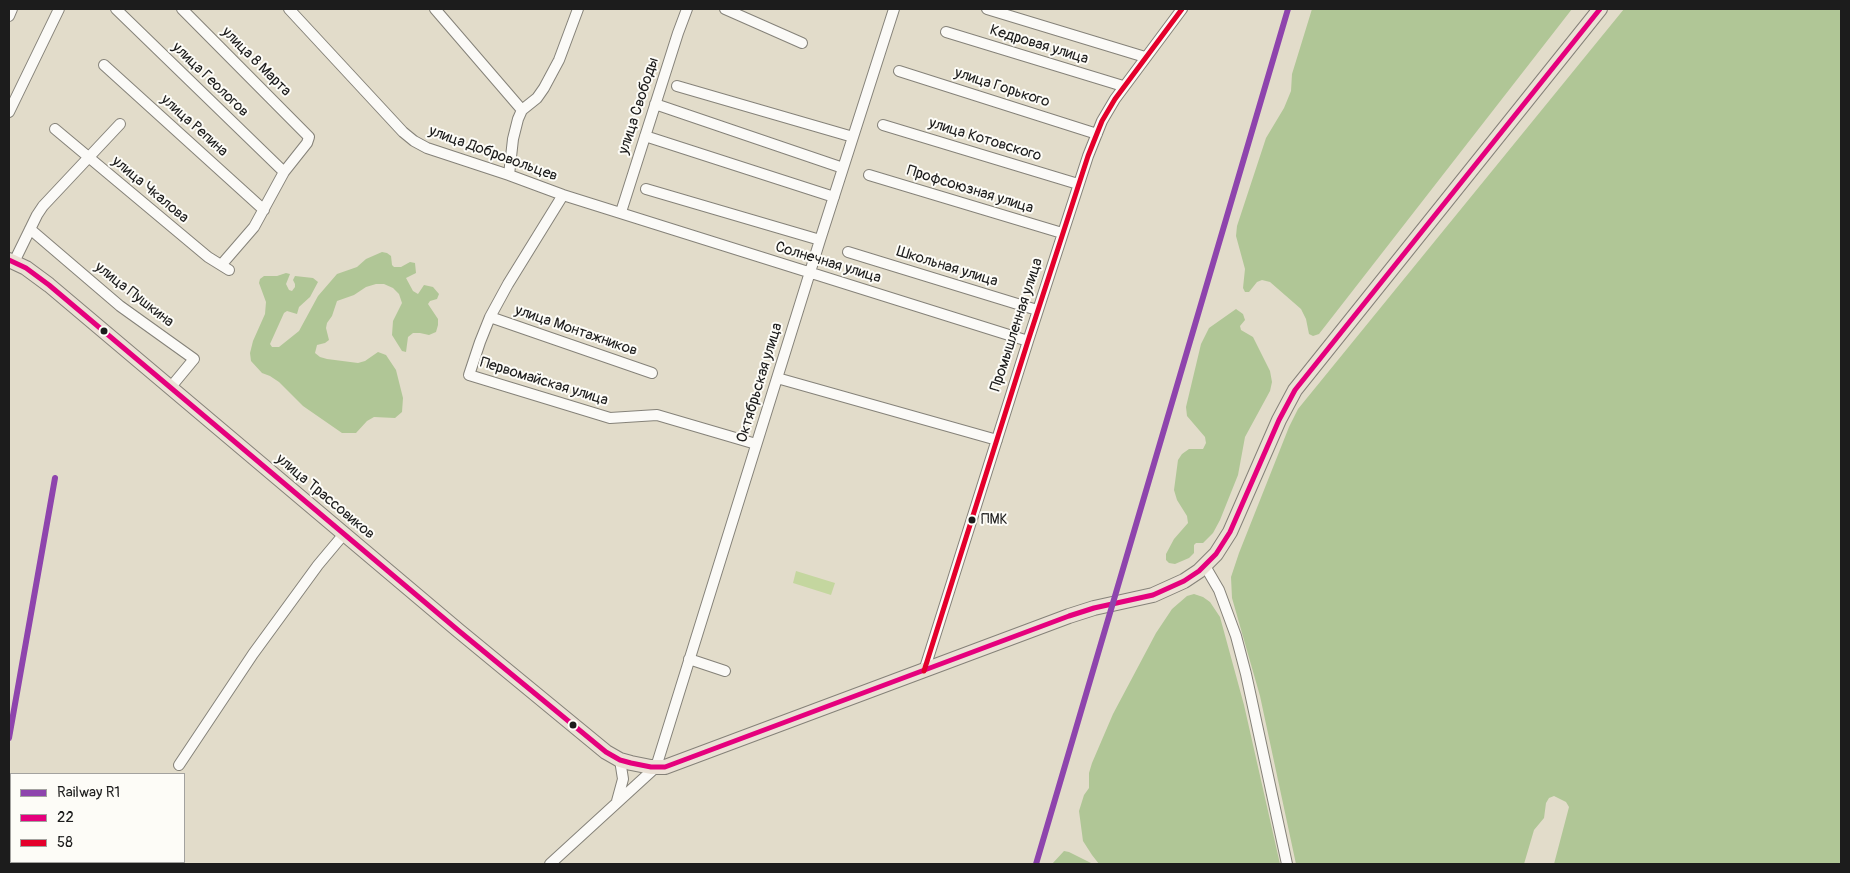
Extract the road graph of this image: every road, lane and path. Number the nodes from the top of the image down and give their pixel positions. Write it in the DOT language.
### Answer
graph roads {
  1 [pos="12,9"];
  2 [pos="59,9"];
  3 [pos="116,9"];
  4 [pos="182,9"];
  5 [pos="289,9"];
  6 [pos="435,9"];
  7 [pos="578,9"];
  8 [pos="688,9"];
  9 [pos="725,9"];
  10 [pos="894,9"];
  11 [pos="987,9"];
  12 [pos="1182,9"];
  13 [pos="1600,9"];
  14 [pos="9,16"];
  15 [pos="946,32"];
  16 [pos="802,43"];
  17 [pos="1145,58"];
  18 [pos="104,65"];
  19 [pos="899,71"];
  20 [pos="677,86"];
  21 [pos="1124,86"];
  22 [pos="655,104"];
  23 [pos="522,110"];
  24 [pos="9,112"];
  25 [pos="120,124"];
  26 [pos="883,125"];
  27 [pos="55,129"];
  28 [pos="1097,134"];
  29 [pos="645,136"];
  30 [pos="853,136"];
  31 [pos="90,158"];
  32 [pos="843,168"];
  33 [pos="284,172"];
  34 [pos="509,175"];
  35 [pos="869,176"];
  36 [pos="1078,184"];
  37 [pos="646,190"];
  38 [pos="563,195"];
  39 [pos="834,197"];
  40 [pos="264,210"];
  41 [pos="621,212"];
  42 [pos="30,229"];
  43 [pos="1062,233"];
  44 [pos="820,240"];
  45 [pos="848,252"];
  46 [pos="11,261"];
  47 [pos="810,273"];
  48 [pos="1038,310"];
  49 [pos="490,317"];
  50 [pos="1028,340"];
  51 [pos="652,373"];
  52 [pos="469,375"];
  53 [pos="777,378"];
  54 [pos="170,388"];
  55 [pos="997,440"];
  56 [pos="756,444"];
  57 [pos="344,534"];
  58 [pos="1205,566"];
  59 [pos="689,659"];
  60 [pos="725,671"];
  61 [pos="924,671"];
  62 [pos="620,760"];
  63 [pos="179,765"];
  64 [pos="656,767"];
  65 [pos="616,802"];
  66 [pos="550,864"];
  67 [pos="1287,864"];
  1 -- 14 [label="street"];
  2 -- 24 [label="street"];
  3 -- 33 [label="street, улица Геологов"];
  4 -- 33 [label="street, улица 8 Марта"];
  5 -- 34 [label="street, улица Добровольцев"];
  6 -- 23 [label="street"];
  7 -- 23 [label="street"];
  8 -- 22 [label="street, улица Свободы"];
  9 -- 16 [label="street"];
  10 -- 30 [label="street, Октябрьская улица"];
  11 -- 17 [label="street"];
  12 -- 17 [label="street, Промышленная улица"];
  13 -- 58 [label="main road"];
  15 -- 21 [label="street, Кедровая улица"];
  17 -- 21 [label="street, Промышленная улица"];
  18 -- 40 [label="street, улица Репина"];
  19 -- 28 [label="street, улица Горького"];
  20 -- 30 [label="street"];
  21 -- 28 [label="street, Промышленная улица"];
  22 -- 29 [label="street, улица Свободы"];
  22 -- 32 [label="street"];
  23 -- 34 [label="street"];
  25 -- 31 [label="street"];
  26 -- 36 [label="street, улица Котовского"];
  27 -- 31 [label="street, улица Чкалова"];
  28 -- 36 [label="street, Промышленная улица"];
  29 -- 39 [label="street"];
  29 -- 41 [label="street, улица Свободы"];
  30 -- 32 [label="street, Октябрьская улица"];
  31 -- 40 [label="street, улица Чкалова"];
  31 -- 42 [label="street"];
  32 -- 39 [label="street, Октябрьская улица"];
  33 -- 40 [label="street"];
  34 -- 38 [label="street, улица Добровольцев"];
  35 -- 43 [label="street, Профсоюзная улица"];
  36 -- 43 [label="street, Промышленная улица"];
  37 -- 44 [label="street"];
  38 -- 41 [label="street, улица Добровольцев"];
  38 -- 49 [label="street, улица Монтажников"];
  39 -- 44 [label="street, Октябрьская улица"];
  41 -- 47 [label="street, Солнечная улица"];
  42 -- 46 [label="street"];
  42 -- 54 [label="street, улица Пушкина"];
  43 -- 48 [label="street, Промышленная улица"];
  44 -- 47 [label="street, Октябрьская улица"];
  45 -- 48 [label="street, Школьная улица"];
  46 -- 54 [label="main road, улица Трассовиков"];
  47 -- 50 [label="street, Солнечная улица"];
  47 -- 53 [label="street, Октябрьская улица"];
  48 -- 50 [label="street, Промышленная улица"];
  49 -- 51 [label="street, улица Монтажников"];
  49 -- 52 [label="street, улица Монтажников"];
  50 -- 55 [label="street, Промышленная улица"];
  52 -- 56 [label="street, Первомайская улица"];
  53 -- 55 [label="street"];
  53 -- 56 [label="street, Октябрьская улица"];
  54 -- 57 [label="main road, улица Трассовиков"];
  55 -- 61 [label="street, Промышленная улица"];
  56 -- 59 [label="street, Октябрьская улица"];
  57 -- 62 [label="main road, улица Трассовиков"];
  57 -- 63 [label="street"];
  58 -- 61 [label="main road"];
  58 -- 67 [label="street"];
  59 -- 60 [label="street"];
  59 -- 64 [label="street, Октябрьская улица"];
  61 -- 64 [label="main road"];
  62 -- 64 [label="main road, улица Трассовиков"];
  62 -- 65 [label="street"];
  64 -- 65 [label="street"];
  65 -- 66 [label="street"];
}
